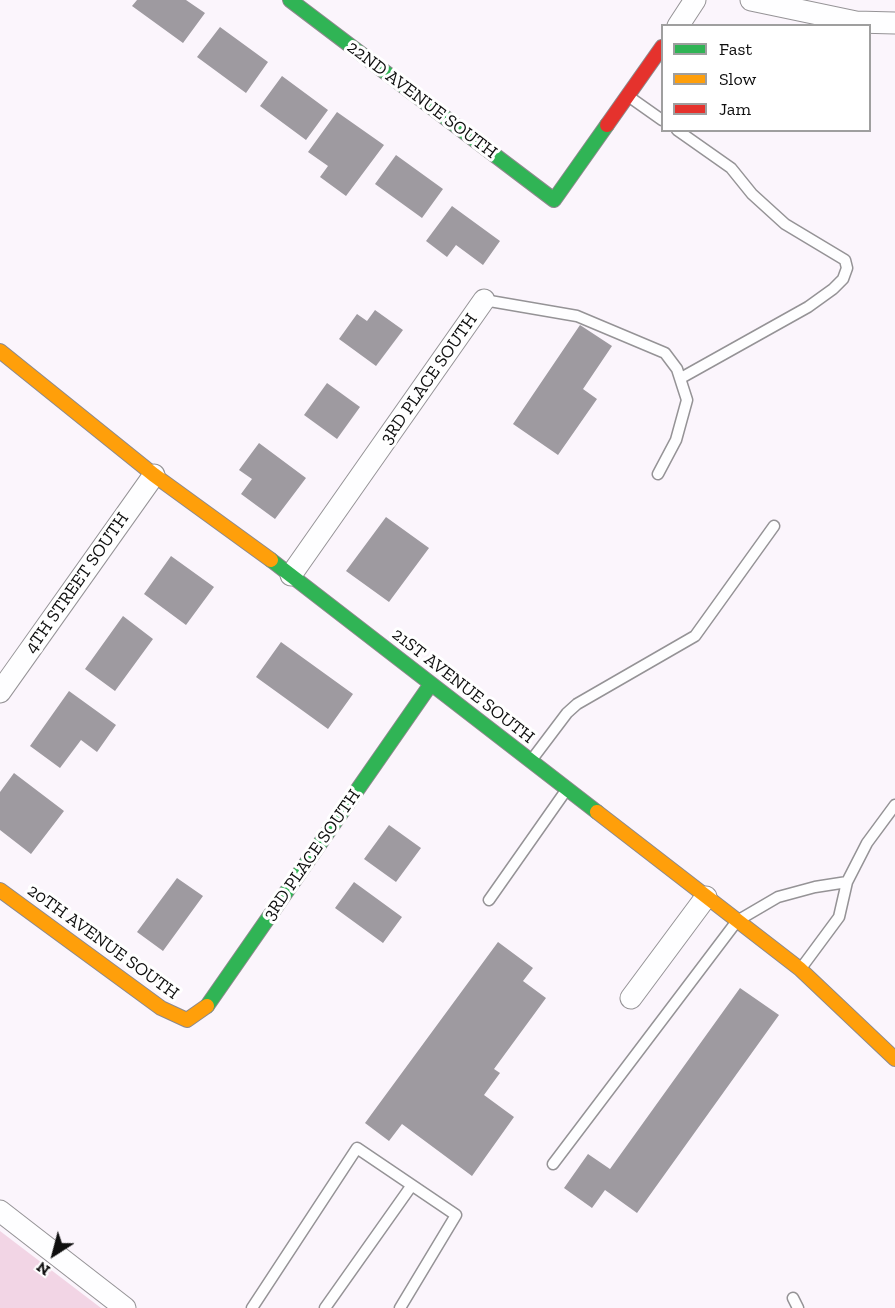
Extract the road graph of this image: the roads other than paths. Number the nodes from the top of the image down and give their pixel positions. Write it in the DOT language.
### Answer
graph roads {
  1 [pos="290,0"];
  2 [pos="696,0"];
  3 [pos="751,0"];
  4 [pos="895,23"];
  5 [pos="679,24"];
  6 [pos="661,50"];
  7 [pos="628,96"];
  8 [pos="661,119"];
  9 [pos="680,132"];
  10 [pos="484,300"];
  11 [pos="0,351"];
  12 [pos="681,378"];
  13 [pos="658,474"];
  14 [pos="154,475"];
  15 [pos="774,526"];
  16 [pos="291,575"];
  17 [pos="431,684"];
  18 [pos="0,692"];
  19 [pos="531,761"];
  20 [pos="567,789"];
  21 [pos="895,805"];
  22 [pos="847,882"];
  23 [pos="0,890"];
  24 [pos="706,897"];
  25 [pos="489,900"];
  26 [pos="737,921"];
  27 [pos="800,969"];
  28 [pos="632,998"];
  29 [pos="187,1020"];
  30 [pos="895,1059"];
  31 [pos="553,1164"];
  32 [pos="412,1185"];
  33 [pos="0,1211"];
  34 [pos="125,1308"];
  35 [pos="252,1308"];
  36 [pos="325,1308"];
  37 [pos="400,1308"];
  1 -- 7 [label="street, 22ND AVENUE SOUTH"];
  2 -- 5 [label="street"];
  3 -- 4 [label="street"];
  6 -- 7 [label="street"];
  7 -- 8 [label="lane"];
  9 -- 12 [label="lane"];
  10 -- 12 [label="lane"];
  10 -- 16 [label="street, 3RD PLACE SOUTH"];
  11 -- 14 [label="street, 21ST AVENUE SOUTH"];
  12 -- 13 [label="lane"];
  14 -- 16 [label="street, 21ST AVENUE SOUTH"];
  14 -- 18 [label="street, 4TH STREET SOUTH"];
  15 -- 19 [label="lane"];
  16 -- 17 [label="street, 21ST AVENUE SOUTH"];
  17 -- 19 [label="street, 21ST AVENUE SOUTH"];
  17 -- 29 [label="street, 3RD PLACE SOUTH"];
  19 -- 20 [label="street, 21ST AVENUE SOUTH"];
  20 -- 24 [label="street, 21ST AVENUE SOUTH"];
  20 -- 25 [label="lane"];
  21 -- 22 [label="lane"];
  22 -- 26 [label="lane"];
  22 -- 27 [label="lane"];
  23 -- 29 [label="street, 20TH AVENUE SOUTH"];
  24 -- 26 [label="street, 21ST AVENUE SOUTH"];
  24 -- 28 [label="street"];
  26 -- 27 [label="street, 21ST AVENUE SOUTH"];
  26 -- 31 [label="lane"];
  27 -- 30 [label="street, 21ST AVENUE SOUTH"];
  32 -- 35 [label="lane"];
  32 -- 36 [label="lane"];
  32 -- 37 [label="lane"];
  33 -- 34 [label="street"];
}
